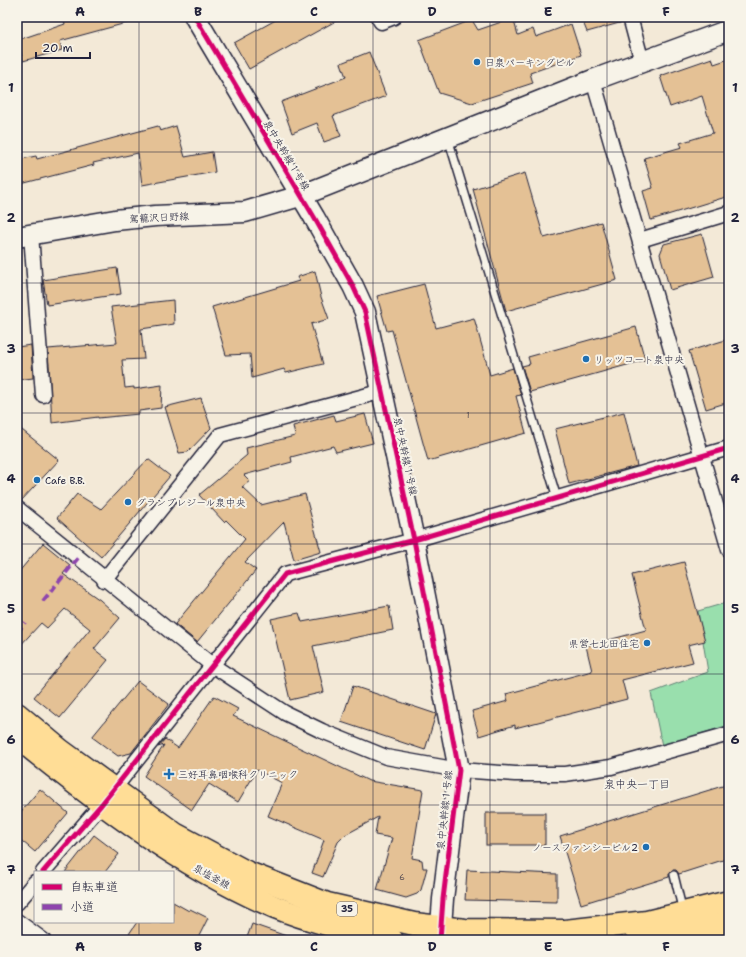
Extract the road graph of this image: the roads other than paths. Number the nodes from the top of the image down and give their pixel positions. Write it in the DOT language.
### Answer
graph roads {
  1 [pos="195,17"];
  2 [pos="378,17"];
  3 [pos="394,17"];
  4 [pos="630,17"];
  5 [pos="729,30"];
  6 [pos="642,62"];
  7 [pos="593,80"];
  8 [pos="448,138"];
  9 [pos="300,196"];
  10 [pos="729,213"];
  11 [pos="24,235"];
  12 [pos="640,240"];
  13 [pos="383,391"];
  14 [pos="43,395"];
  15 [pos="729,448"];
  16 [pos="703,456"];
  17 [pos="557,498"];
  18 [pos="17,508"];
  19 [pos="414,540"];
  20 [pos="729,550"];
  21 [pos="104,580"];
  22 [pos="212,665"];
  23 [pos="17,714"];
  24 [pos="729,734"];
  25 [pos="17,737"];
  26 [pos="459,770"];
  27 [pos="108,797"];
  28 [pos="44,871"];
  29 [pos="674,875"];
  30 [pos="34,883"];
  31 [pos="729,902"];
  32 [pos="17,903"];
  33 [pos="684,914"];
  34 [pos="17,920"];
  35 [pos="729,922"];
  36 [pos="440,934"];
  37 [pos="43,940"];
  38 [pos="392,940"];
  39 [pos="637,940"];
  1 -- 9 [label="street, 泉中央幹線１号線"];
  2 -- 3 [label="street"];
  4 -- 6 [label="street"];
  5 -- 6 [label="street, 駕籠沢日野線"];
  6 -- 7 [label="street, 駕籠沢日野線"];
  7 -- 8 [label="street, 駕籠沢日野線"];
  7 -- 12 [label="street"];
  8 -- 9 [label="street, 駕籠沢日野線"];
  8 -- 17 [label="lane"];
  9 -- 11 [label="street, 駕籠沢日野線"];
  9 -- 13 [label="street, 泉中央幹線１号線"];
  10 -- 12 [label="street"];
  11 -- 14 [label="street"];
  12 -- 16 [label="street"];
  13 -- 19 [label="street, 泉中央幹線１号線"];
  13 -- 21 [label="street"];
  15 -- 16 [label="street"];
  16 -- 17 [label="street"];
  16 -- 20 [label="street"];
  17 -- 19 [label="street"];
  18 -- 21 [label="street"];
  19 -- 22 [label="street"];
  19 -- 26 [label="street, 泉中央幹線１号線"];
  21 -- 22 [label="street"];
  22 -- 26 [label="street"];
  22 -- 27 [label="street"];
  23 -- 27 [label="main road, 35"];
  24 -- 26 [label="street"];
  25 -- 27 [label="main road, 泉塩釜線 / 35"];
  26 -- 36 [label="street, 泉中央幹線１号線"];
  27 -- 28 [label="street"];
  27 -- 36 [label="main road, 35"];
  27 -- 38 [label="main road, 泉塩釜線 / 35"];
  29 -- 33 [label="lane"];
  30 -- 32 [label="street"];
  31 -- 33 [label="main road, 35"];
  33 -- 36 [label="main road, 35"];
  34 -- 37 [label="street"];
  35 -- 39 [label="main road"];
}
